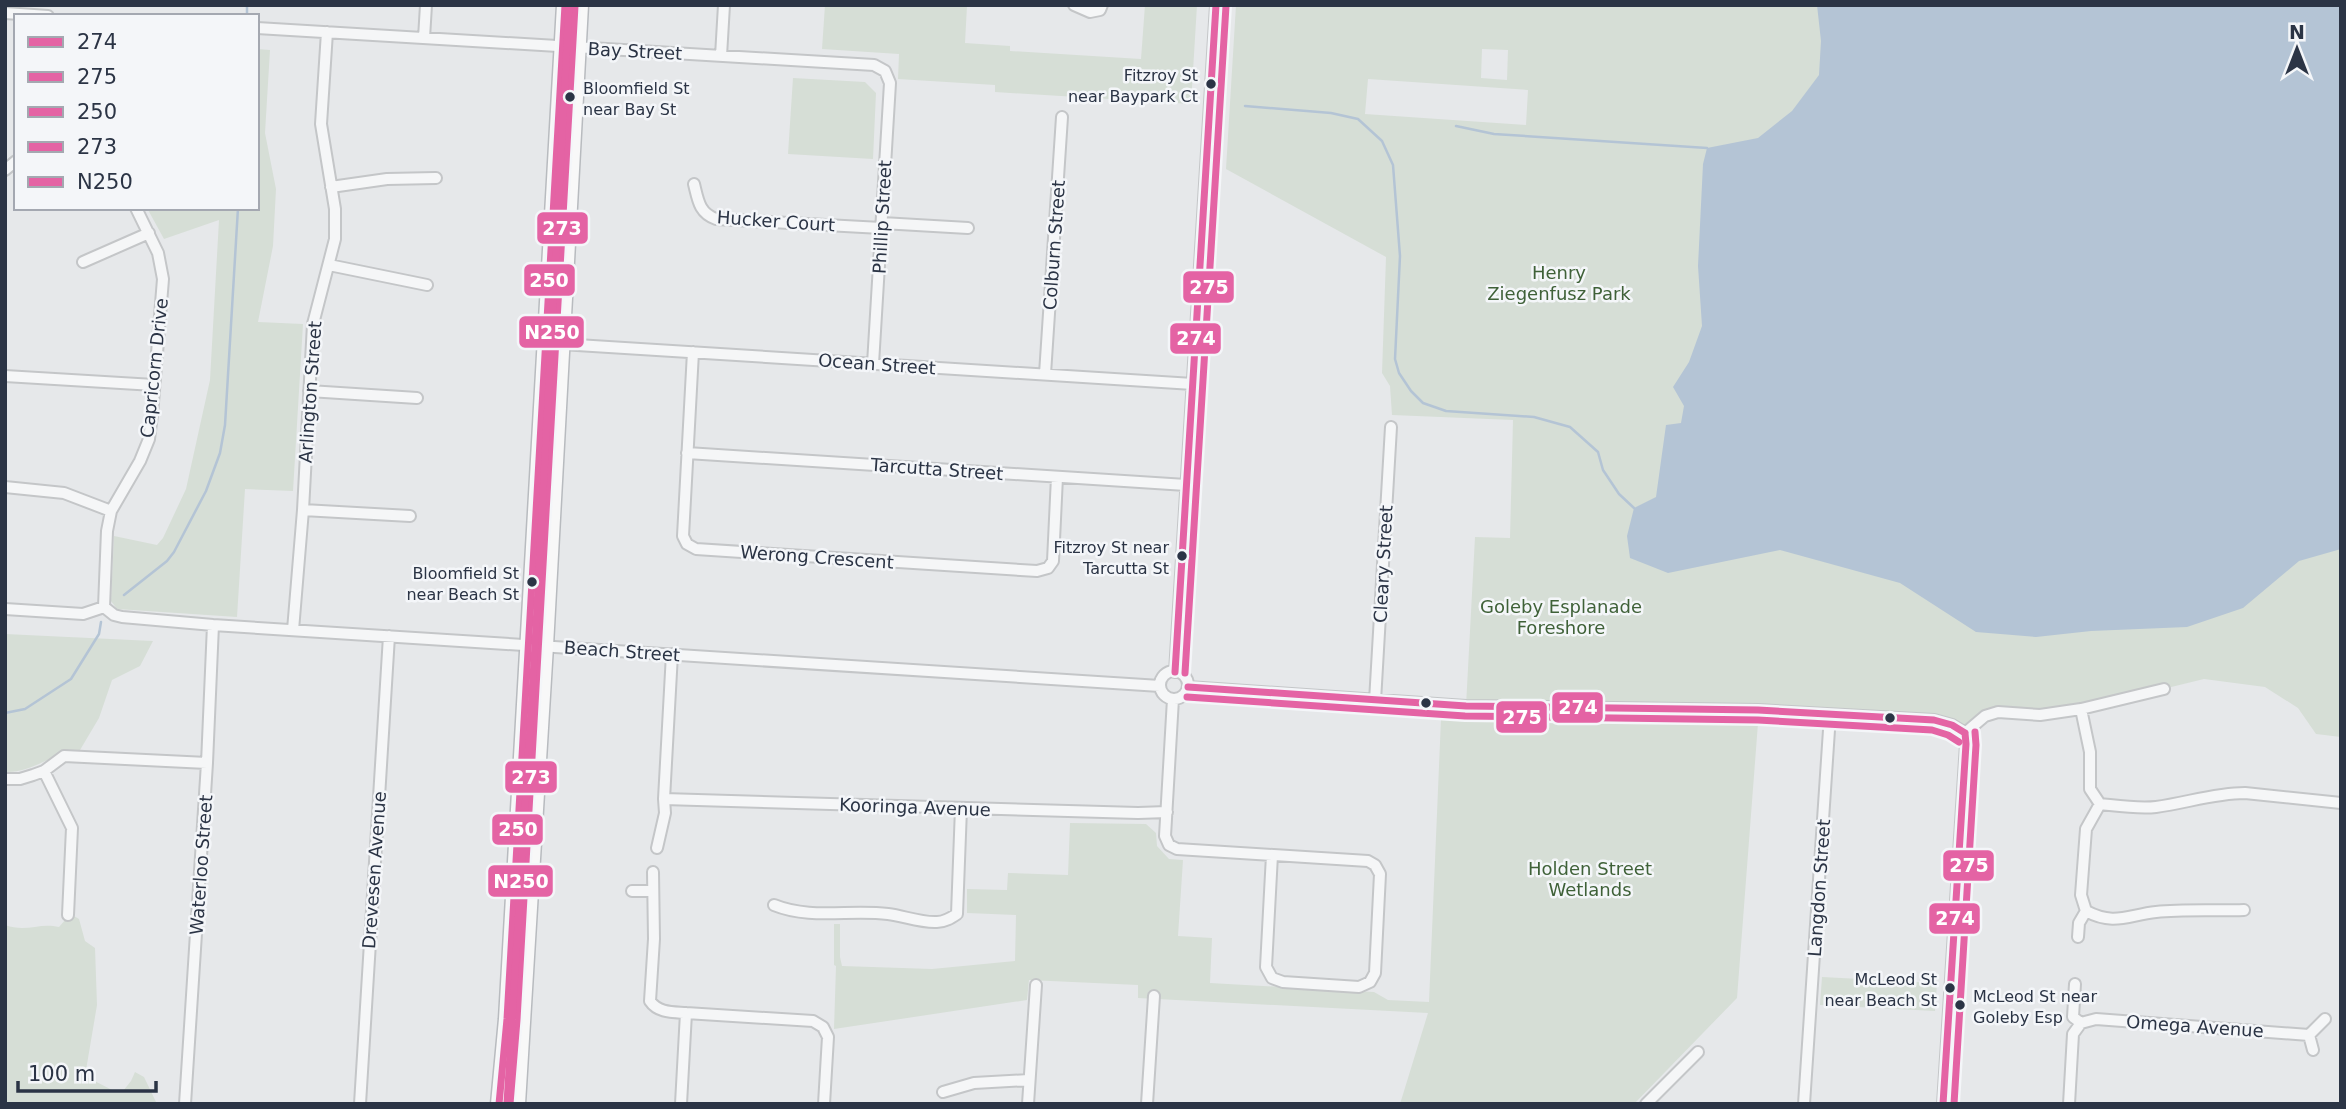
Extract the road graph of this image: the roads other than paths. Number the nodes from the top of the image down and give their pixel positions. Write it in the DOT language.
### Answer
graph roads {
  1 [pos="426,5"];
  2 [pos="565,5"];
  3 [pos="580,5"];
  4 [pos="724,5"];
  5 [pos="1074,5"];
  6 [pos="1102,5"];
  7 [pos="1216,5"];
  8 [pos="31,10"];
  9 [pos="5,13"];
  10 [pos="259,28"];
  11 [pos="327,32"];
  12 [pos="424,38"];
  13 [pos="570,47"];
  14 [pos="721,56"];
  15 [pos="885,71"];
  16 [pos="1062,117"];
  17 [pos="436,178"];
  18 [pos="694,184"];
  19 [pos="331,187"];
  20 [pos="137,210"];
  21 [pos="882,226"];
  22 [pos="968,229"];
  23 [pos="149,233"];
  24 [pos="83,262"];
  25 [pos="329,265"];
  26 [pos="427,285"];
  27 [pos="561,344"];
  28 [pos="693,352"];
  29 [pos="873,364"];
  30 [pos="1045,374"];
  31 [pos="5,376"];
  32 [pos="1193,384"];
  33 [pos="154,385"];
  34 [pos="309,391"];
  35 [pos="417,398"];
  36 [pos="1391,427"];
  37 [pos="687,453"];
  38 [pos="1057,477"];
  39 [pos="1186,485"];
  40 [pos="5,487"];
  41 [pos="303,510"];
  42 [pos="111,511"];
  43 [pos="410,516"];
  44 [pos="104,607"];
  45 [pos="5,610"];
  46 [pos="213,625"];
  47 [pos="293,629"];
  48 [pos="389,636"];
  49 [pos="528,645"];
  50 [pos="545,646"];
  51 [pos="672,654"];
  52 [pos="1175,672"];
  53 [pos="1160,686"];
  54 [pos="1188,687"];
  55 [pos="2164,689"];
  56 [pos="1173,699"];
  57 [pos="1375,701"];
  58 [pos="2081,709"];
  59 [pos="1830,715"];
  60 [pos="1965,733"];
  61 [pos="207,763"];
  62 [pos="44,771"];
  63 [pos="5,779"];
  64 [pos="664,799"];
  65 [pos="2341,803"];
  66 [pos="2100,804"];
  67 [pos="961,808"];
  68 [pos="1167,812"];
  69 [pos="657,848"];
  70 [pos="1272,855"];
  71 [pos="653,872"];
  72 [pos="632,891"];
  73 [pos="652,891"];
  74 [pos="774,905"];
  75 [pos="2086,911"];
  76 [pos="2244,911"];
  77 [pos="68,915"];
  78 [pos="2078,937"];
  79 [pos="2075,984"];
  80 [pos="1036,985"];
  81 [pos="1154,996"];
  82 [pos="686,1013"];
  83 [pos="2325,1018"];
  84 [pos="2081,1023"];
  85 [pos="2309,1035"];
  86 [pos="2313,1050"];
  87 [pos="1698,1052"];
  88 [pos="1029,1080"];
  89 [pos="943,1092"];
  90 [pos="186,1104"];
  91 [pos="360,1104"];
  92 [pos="499,1104"];
  93 [pos="517,1104"];
  94 [pos="681,1104"];
  95 [pos="824,1104"];
  96 [pos="1028,1104"];
  97 [pos="1147,1104"];
  98 [pos="1646,1104"];
  99 [pos="1804,1104"];
  100 [pos="1943,1104"];
  101 [pos="2069,1104"];
  1 -- 12 [label="street"];
  2 -- 13 [label="highway"];
  3 -- 13 [label="highway"];
  4 -- 14 [label="street"];
  5 -- 6 [label="street"];
  7 -- 32 [label="street"];
  8 -- 9 [label="street"];
  10 -- 11 [label="street, Bay Street"];
  11 -- 12 [label="street, Bay Street"];
  11 -- 19 [label="street, Arlington Street"];
  12 -- 13 [label="street, Bay Street"];
  13 -- 14 [label="street, Bay Street"];
  13 -- 27 [label="highway"];
  13 -- 49 [label="highway"];
  14 -- 15 [label="street, Bay Street"];
  15 -- 21 [label="street, Phillip Street"];
  16 -- 30 [label="street, Colburn Street"];
  17 -- 19 [label="street"];
  18 -- 21 [label="street, Hucker Court"];
  19 -- 25 [label="street, Arlington Street"];
  20 -- 23 [label="street, Capricorn Drive"];
  21 -- 22 [label="street, Hucker Court"];
  21 -- 29 [label="street, Phillip Street"];
  23 -- 24 [label="street"];
  23 -- 33 [label="street, Capricorn Drive"];
  25 -- 26 [label="street"];
  25 -- 34 [label="street, Arlington Street"];
  27 -- 28 [label="street, Ocean Street"];
  27 -- 50 [label="highway"];
  28 -- 29 [label="street, Ocean Street"];
  28 -- 37 [label="street, Werong Crescent"];
  29 -- 30 [label="street, Ocean Street"];
  30 -- 32 [label="street, Ocean Street"];
  31 -- 33 [label="street"];
  32 -- 39 [label="street"];
  33 -- 42 [label="street, Capricorn Drive"];
  34 -- 35 [label="street"];
  34 -- 41 [label="street, Arlington Street"];
  36 -- 57 [label="street, Cleary Street"];
  37 -- 38 [label="street, Tarcutta Street"];
  37 -- 38 [label="street, Werong Crescent"];
  38 -- 39 [label="street, Tarcutta Street"];
  39 -- 52 [label="street"];
  40 -- 42 [label="street"];
  41 -- 43 [label="street"];
  41 -- 47 [label="street, Arlington Street"];
  42 -- 44 [label="street, Capricorn Drive"];
  44 -- 45 [label="street, Beach Street"];
  44 -- 46 [label="street, Beach Street"];
  46 -- 47 [label="street, Beach Street"];
  46 -- 61 [label="street, Waterloo Street"];
  47 -- 48 [label="street, Beach Street"];
  48 -- 49 [label="street, Beach Street"];
  48 -- 91 [label="street, Drevesen Avenue"];
  49 -- 50 [label="street, Beach Street"];
  49 -- 92 [label="highway"];
  50 -- 51 [label="street, Beach Street"];
  50 -- 93 [label="highway"];
  51 -- 53 [label="street, Beach Street"];
  51 -- 64 [label="street"];
  52 -- 53 [label="street"];
  52 -- 54 [label="street"];
  53 -- 56 [label="street"];
  54 -- 56 [label="street"];
  54 -- 57 [label="street"];
  55 -- 58 [label="street"];
  56 -- 68 [label="street"];
  57 -- 59 [label="street"];
  58 -- 60 [label="street"];
  58 -- 66 [label="street"];
  59 -- 60 [label="street"];
  59 -- 99 [label="street, Langdon Street"];
  60 -- 100 [label="street"];
  61 -- 62 [label="street"];
  61 -- 90 [label="street, Waterloo Street"];
  62 -- 63 [label="street"];
  62 -- 77 [label="street"];
  64 -- 67 [label="street, Kooringa Avenue"];
  64 -- 69 [label="street"];
  65 -- 66 [label="street"];
  66 -- 75 [label="street"];
  67 -- 68 [label="street, Kooringa Avenue"];
  67 -- 74 [label="street"];
  68 -- 70 [label="street"];
  70 -- 70 [label="street"];
  71 -- 73 [label="street"];
  72 -- 73 [label="street"];
  73 -- 82 [label="street"];
  75 -- 76 [label="street"];
  75 -- 78 [label="street"];
  79 -- 84 [label="street"];
  80 -- 88 [label="street"];
  81 -- 97 [label="street"];
  82 -- 94 [label="street"];
  82 -- 95 [label="street"];
  83 -- 85 [label="street"];
  84 -- 85 [label="street, Omega Avenue"];
  84 -- 101 [label="street"];
  85 -- 86 [label="street"];
  87 -- 98 [label="street"];
  88 -- 89 [label="street"];
  88 -- 96 [label="street"];
}
